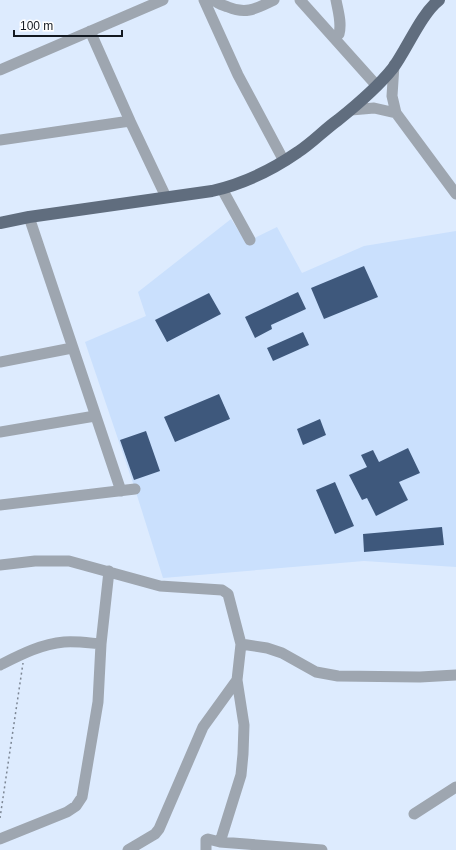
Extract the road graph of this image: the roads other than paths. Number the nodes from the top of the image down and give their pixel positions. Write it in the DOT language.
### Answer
graph roads {
  1 [pos="164,0"];
  2 [pos="204,0"];
  3 [pos="214,0"];
  4 [pos="274,0"];
  5 [pos="300,0"];
  6 [pos="336,0"];
  7 [pos="439,0"];
  8 [pos="90,32"];
  9 [pos="334,38"];
  10 [pos="394,65"];
  11 [pos="0,70"];
  12 [pos="377,86"];
  13 [pos="351,110"];
  14 [pos="396,113"];
  15 [pos="130,121"];
  16 [pos="0,140"];
  17 [pos="284,161"];
  18 [pos="222,189"];
  19 [pos="456,194"];
  20 [pos="166,197"];
  21 [pos="29,217"];
  22 [pos="0,223"];
  23 [pos="250,240"];
  24 [pos="72,348"];
  25 [pos="0,362"];
  26 [pos="95,416"];
  27 [pos="0,432"];
  28 [pos="135,489"];
  29 [pos="121,491"];
  30 [pos="0,505"];
  31 [pos="0,565"];
  32 [pos="109,571"];
  33 [pos="101,644"];
  34 [pos="241,644"];
  35 [pos="0,665"];
  36 [pos="456,675"];
  37 [pos="237,680"];
  38 [pos="456,786"];
  39 [pos="414,814"];
  40 [pos="0,838"];
  41 [pos="220,842"];
  42 [pos="128,850"];
  43 [pos="206,850"];
  44 [pos="322,850"];
  1 -- 8 [label="street"];
  2 -- 17 [label="street"];
  3 -- 4 [label="street"];
  5 -- 9 [label="street"];
  6 -- 9 [label="street"];
  7 -- 10 [label="main road"];
  8 -- 11 [label="street"];
  8 -- 15 [label="street"];
  9 -- 12 [label="street"];
  10 -- 12 [label="main road"];
  10 -- 14 [label="street"];
  12 -- 13 [label="main road"];
  13 -- 14 [label="street"];
  13 -- 17 [label="main road"];
  14 -- 19 [label="street"];
  15 -- 16 [label="street"];
  15 -- 20 [label="street"];
  17 -- 18 [label="main road"];
  18 -- 20 [label="main road"];
  18 -- 23 [label="street"];
  20 -- 21 [label="main road"];
  21 -- 22 [label="main road"];
  21 -- 24 [label="street"];
  24 -- 25 [label="street"];
  24 -- 26 [label="street"];
  26 -- 27 [label="street"];
  26 -- 29 [label="street"];
  28 -- 29 [label="street"];
  29 -- 30 [label="street"];
  31 -- 32 [label="street"];
  32 -- 33 [label="street"];
  32 -- 34 [label="street"];
  33 -- 35 [label="street"];
  33 -- 40 [label="street"];
  34 -- 36 [label="street"];
  34 -- 37 [label="street"];
  37 -- 41 [label="street"];
  37 -- 42 [label="street"];
  38 -- 39 [label="street"];
  41 -- 43 [label="street"];
  41 -- 44 [label="street"];
}
